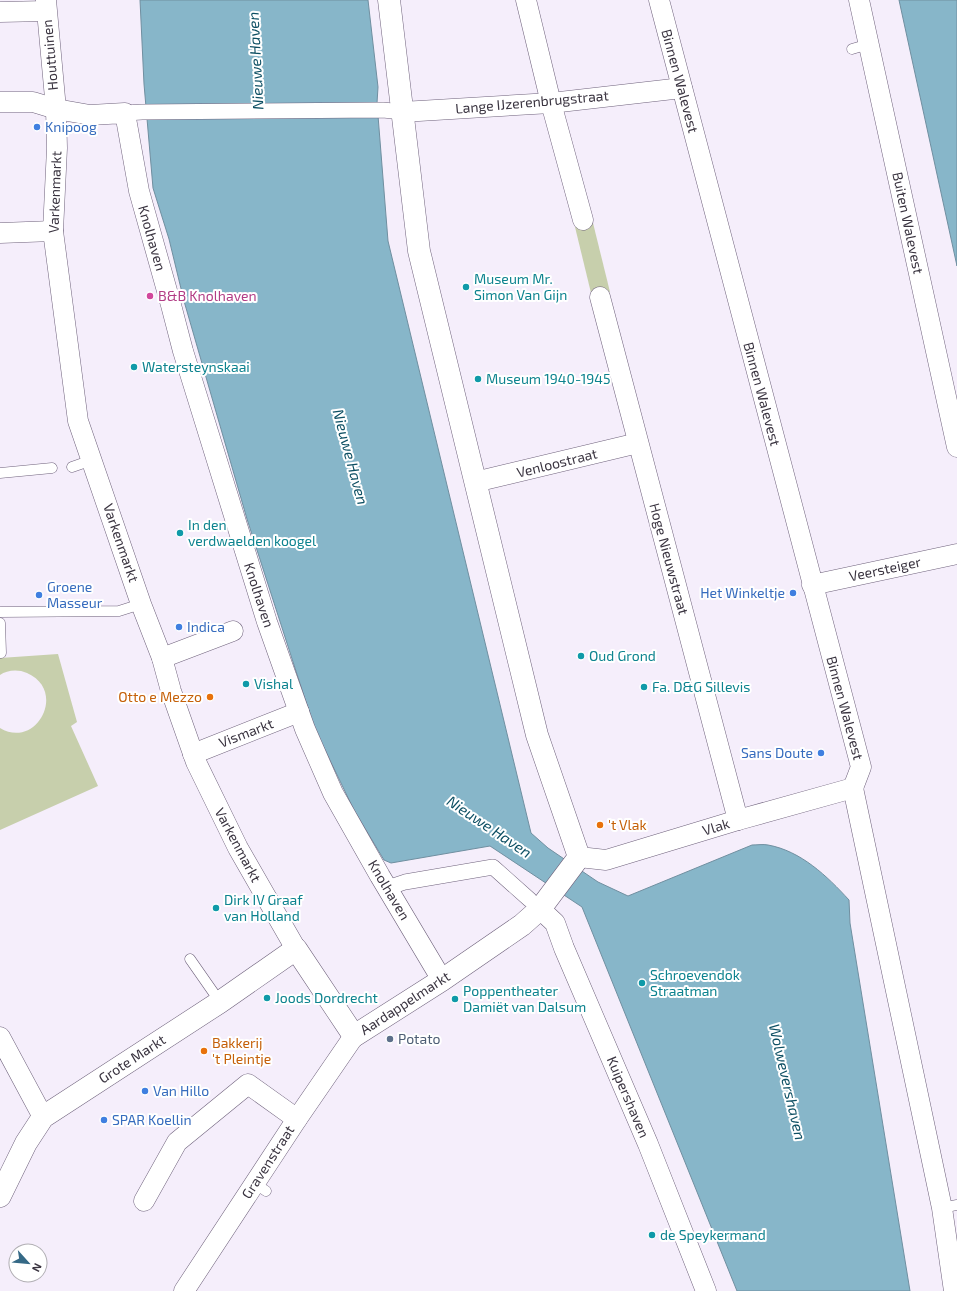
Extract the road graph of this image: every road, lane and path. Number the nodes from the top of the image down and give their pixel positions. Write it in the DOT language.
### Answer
graph roads {
  1 [pos="389,0"];
  2 [pos="526,0"];
  3 [pos="659,0"];
  4 [pos="859,0"];
  5 [pos="46,6"];
  6 [pos="0,12"];
  7 [pos="682,88"];
  8 [pos="0,102"];
  9 [pos="551,103"];
  10 [pos="56,109"];
  11 [pos="392,111"];
  12 [pos="125,113"];
  13 [pos="582,220"];
  14 [pos="53,231"];
  15 [pos="0,232"];
  16 [pos="600,297"];
  17 [pos="638,443"];
  18 [pos="957,447"];
  19 [pos="92,460"];
  20 [pos="72,467"];
  21 [pos="52,468"];
  22 [pos="0,473"];
  23 [pos="476,482"];
  24 [pos="957,554"];
  25 [pos="812,585"];
  26 [pos="141,604"];
  27 [pos="0,612"];
  28 [pos="0,623"];
  29 [pos="233,631"];
  30 [pos="1,653"];
  31 [pos="162,658"];
  32 [pos="299,712"];
  33 [pos="193,754"];
  34 [pos="853,788"];
  35 [pos="738,820"];
  36 [pos="577,860"];
  37 [pos="387,888"];
  38 [pos="541,900"];
  39 [pos="296,949"];
  40 [pos="190,959"];
  41 [pos="442,980"];
  42 [pos="220,1002"];
  43 [pos="354,1036"];
  44 [pos="0,1037"];
  45 [pos="43,1117"];
  46 [pos="297,1118"];
  47 [pos="0,1196"];
  48 [pos="144,1201"];
  49 [pos="949,1206"];
  50 [pos="184,1291"];
  51 [pos="706,1291"];
  52 [pos="954,1291"];
  1 -- 11 [label="street"];
  2 -- 9 [label="street"];
  3 -- 7 [label="street, Binnen Walevest"];
  4 -- 18 [label="street, Buiten Walevest"];
  5 -- 6 [label="street"];
  5 -- 10 [label="street, Houttuinen"];
  7 -- 9 [label="street, Lange IJzerenbrugstraat"];
  7 -- 25 [label="street, Binnen Walevest"];
  8 -- 10 [label="street"];
  9 -- 11 [label="street, Lange IJzerenbrugstraat"];
  9 -- 13 [label="street"];
  10 -- 12 [label="street"];
  10 -- 14 [label="street, Varkenmarkt"];
  11 -- 12 [label="street"];
  11 -- 23 [label="street"];
  12 -- 32 [label="street, Knolhaven"];
  14 -- 15 [label="street"];
  14 -- 19 [label="street, Varkenmarkt"];
  16 -- 17 [label="street, Hoge Nieuwstraat"];
  17 -- 23 [label="street, Venloostraat"];
  17 -- 35 [label="street, Hoge Nieuwstraat"];
  19 -- 20 [label="lane"];
  19 -- 26 [label="street, Varkenmarkt"];
  21 -- 22 [label="lane"];
  23 -- 36 [label="street"];
  24 -- 25 [label="street, Veersteiger"];
  25 -- 34 [label="street, Binnen Walevest"];
  26 -- 27 [label="lane"];
  26 -- 31 [label="street, Varkenmarkt"];
  28 -- 30 [label="lane"];
  29 -- 31 [label="street"];
  31 -- 33 [label="street, Varkenmarkt"];
  32 -- 33 [label="street, Vismarkt"];
  32 -- 37 [label="street, Knolhaven"];
  33 -- 39 [label="street, Varkenmarkt"];
  34 -- 35 [label="street, Vlak"];
  34 -- 49 [label="street"];
  35 -- 36 [label="street, Vlak"];
  36 -- 38 [label="street, Aardappelmarkt"];
  37 -- 38 [label="street"];
  37 -- 41 [label="street, Knolhaven"];
  38 -- 41 [label="street, Aardappelmarkt"];
  38 -- 51 [label="street, Kuipershaven"];
  39 -- 42 [label="street, Grote Markt"];
  39 -- 43 [label="street, Aardappelmarkt"];
  40 -- 42 [label="lane"];
  41 -- 43 [label="street, Aardappelmarkt"];
  42 -- 45 [label="street, Grote Markt"];
  43 -- 46 [label="street, Gravenstraat"];
  44 -- 45 [label="street"];
  45 -- 47 [label="street"];
  46 -- 48 [label="street"];
  46 -- 50 [label="street, Gravenstraat"];
  49 -- 52 [label="street"];
}
